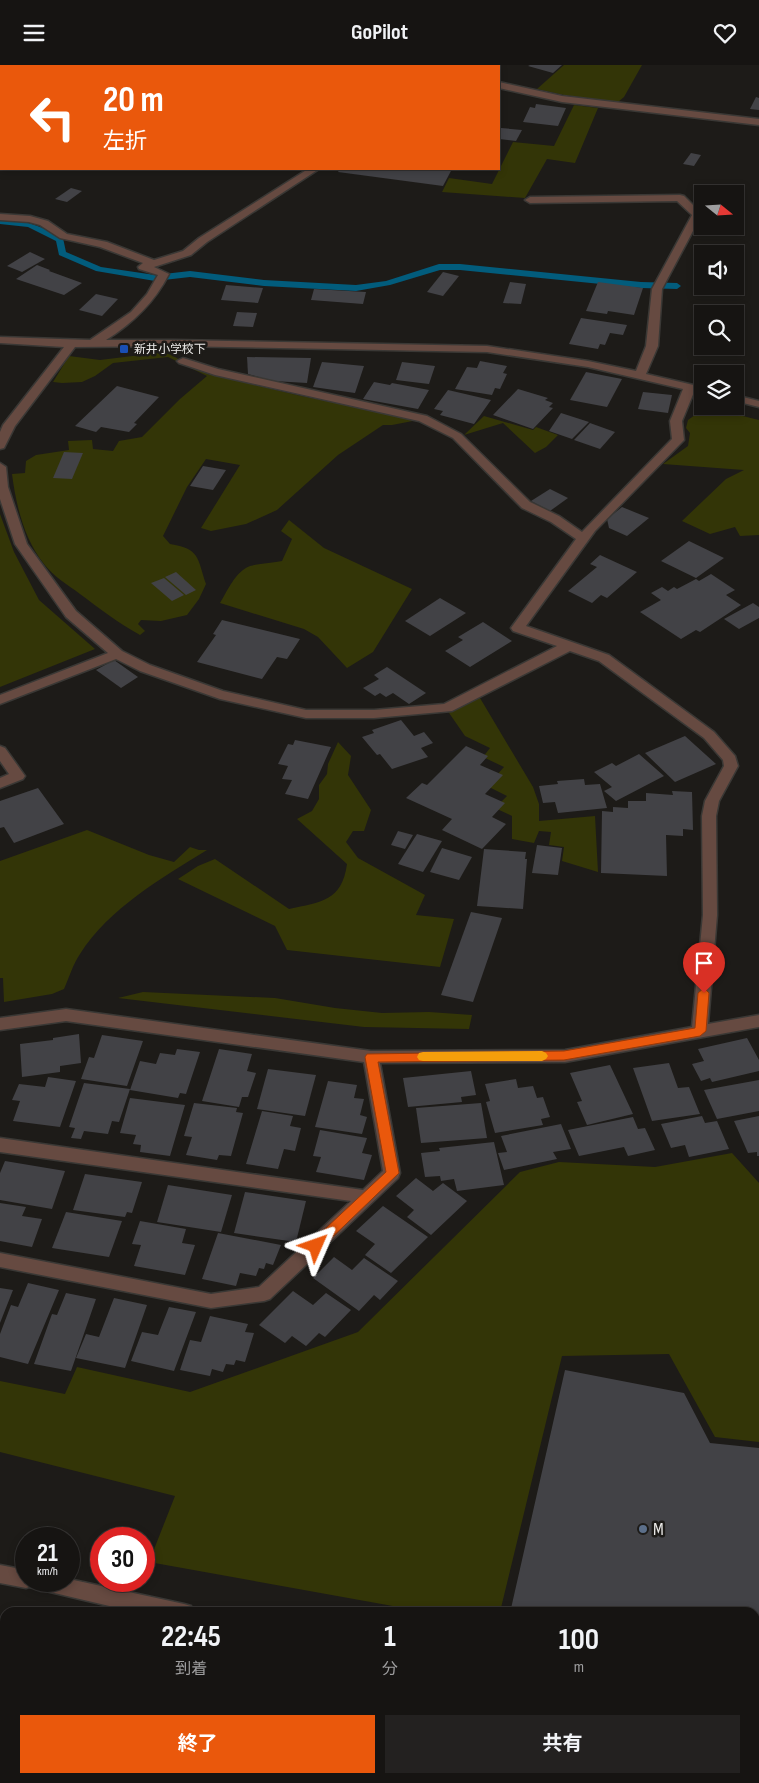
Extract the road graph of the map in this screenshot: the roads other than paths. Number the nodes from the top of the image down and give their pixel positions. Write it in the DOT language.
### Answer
graph roads {
  1 [pos="500,85"];
  2 [pos="759,122"];
  3 [pos="312,170"];
  4 [pos="530,200"];
  5 [pos="0,217"];
  6 [pos="152,263"];
  7 [pos="0,340"];
  8 [pos="93,343"];
  9 [pos="72,344"];
  10 [pos="183,361"];
  11 [pos="640,375"];
  12 [pos="690,387"];
  13 [pos="694,388"];
  14 [pos="744,400"];
  15 [pos="759,404"];
  16 [pos="0,445"];
  17 [pos="0,467"];
  18 [pos="583,538"];
  19 [pos="570,645"];
  20 [pos="117,654"];
  21 [pos="0,700"];
  22 [pos="0,751"];
  23 [pos="0,783"];
  24 [pos="759,1021"];
  25 [pos="0,1024"];
  26 [pos="700,1031"];
  27 [pos="371,1057"];
  28 [pos="0,1145"];
  29 [pos="367,1197"];
  30 [pos="0,1261"];
  31 [pos="0,1574"];
  32 [pos="15,1577"];
  33 [pos="80,1591"];
  34 [pos="156,1607"];
  1 -- 2 [label="street"];
  3 -- 6 [label="street"];
  4 -- 11 [label="street"];
  5 -- 6 [label="street"];
  6 -- 8 [label="street"];
  7 -- 9 [label="street"];
  8 -- 9 [label="street"];
  8 -- 11 [label="street"];
  9 -- 16 [label="street"];
  10 -- 18 [label="street"];
  11 -- 12 [label="street"];
  12 -- 13 [label="street"];
  12 -- 18 [label="street"];
  14 -- 15 [label="street"];
  17 -- 20 [label="street"];
  18 -- 19 [label="street"];
  19 -- 20 [label="street"];
  19 -- 26 [label="street"];
  20 -- 21 [label="street"];
  22 -- 23 [label="street"];
  24 -- 26 [label="street"];
  25 -- 27 [label="street"];
  26 -- 27 [label="street"];
  27 -- 29 [label="street"];
  28 -- 29 [label="street"];
  29 -- 30 [label="street"];
  31 -- 32 [label="street"];
  33 -- 34 [label="street"];
}
